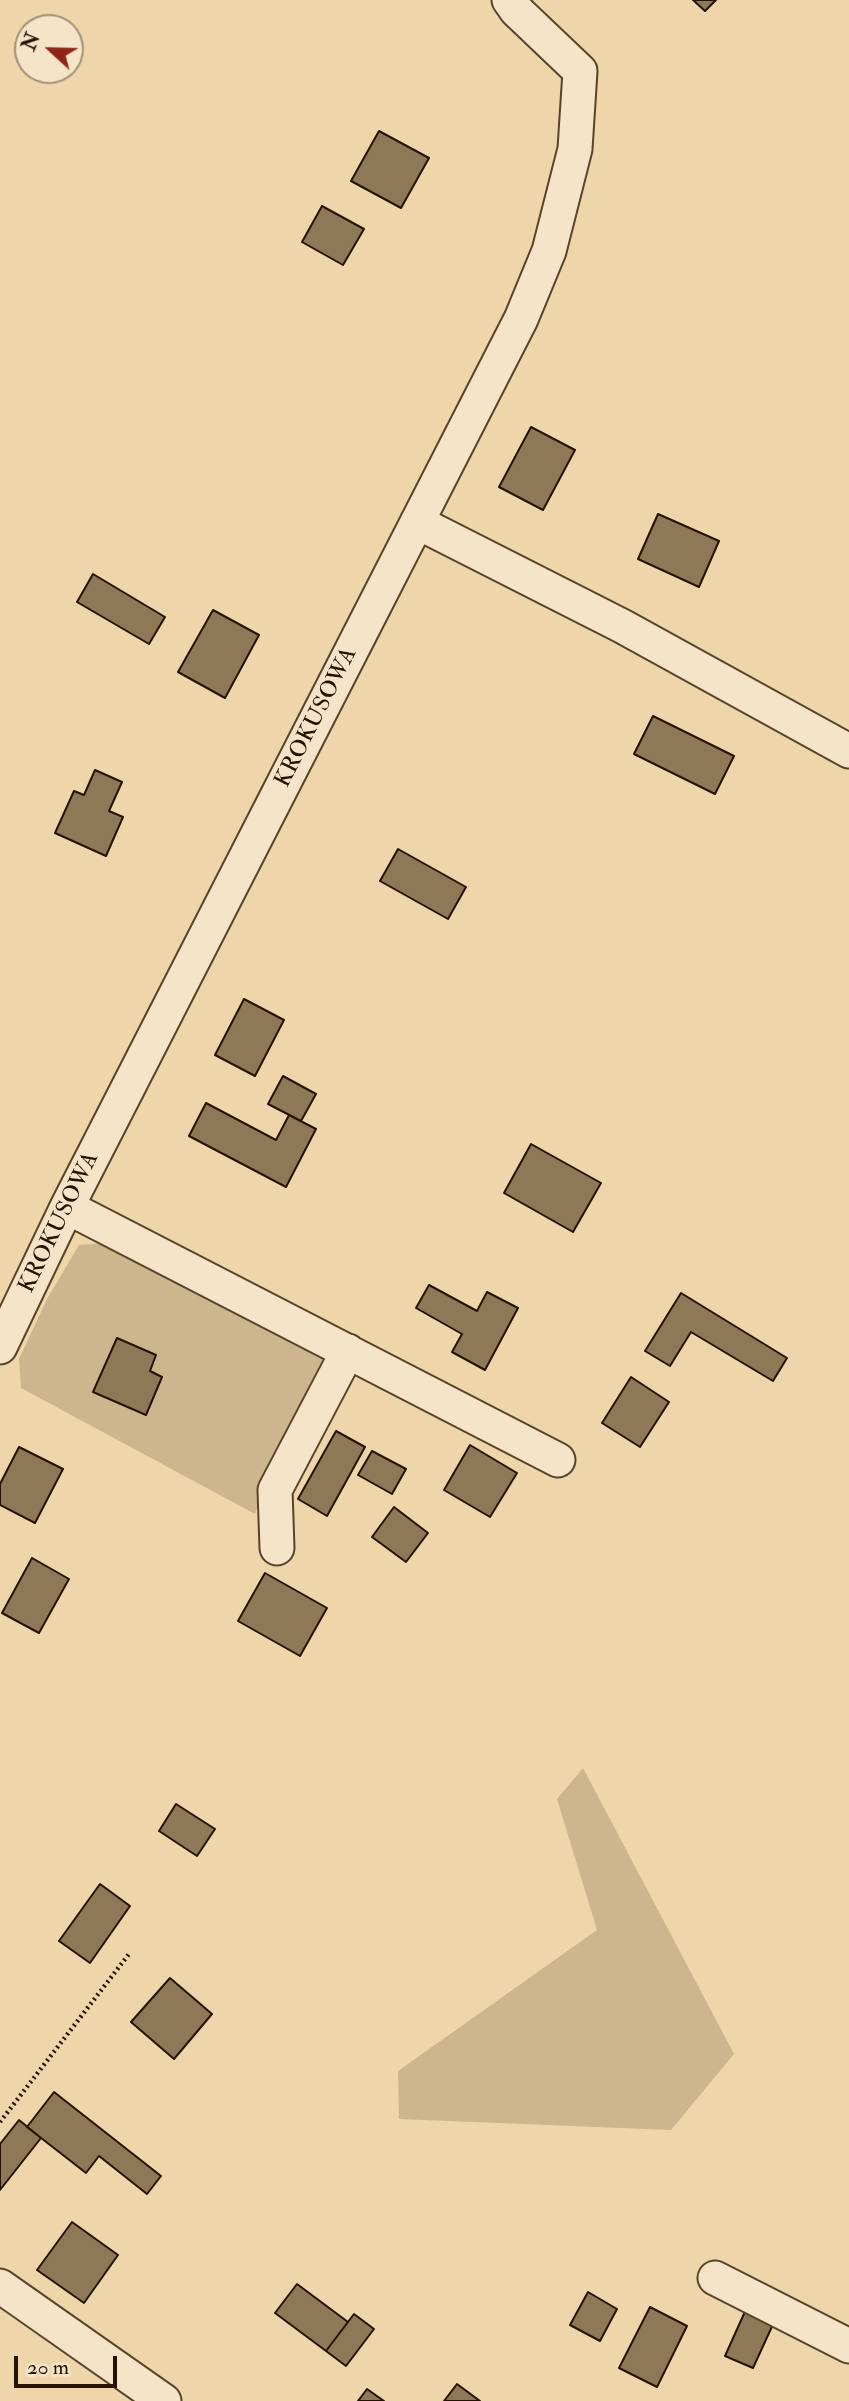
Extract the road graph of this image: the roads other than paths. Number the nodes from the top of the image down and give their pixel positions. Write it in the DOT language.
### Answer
graph roads {
  1 [pos="509,0"];
  2 [pos="417,523"];
  3 [pos="849,751"];
  4 [pos="67,1207"];
  5 [pos="0,1347"];
  6 [pos="348,1351"];
  7 [pos="558,1460"];
  8 [pos="277,1548"];
  9 [pos="715,2278"];
  10 [pos="7,2300"];
  11 [pos="849,2346"];
  12 [pos="164,2401"];
  1 -- 2 [label="street, KROKUSOWA"];
  2 -- 3 [label="street"];
  2 -- 4 [label="street, KROKUSOWA"];
  4 -- 5 [label="street, KROKUSOWA"];
  4 -- 6 [label="street"];
  6 -- 7 [label="street"];
  6 -- 8 [label="street"];
  9 -- 11 [label="street"];
  10 -- 12 [label="street"];
}
